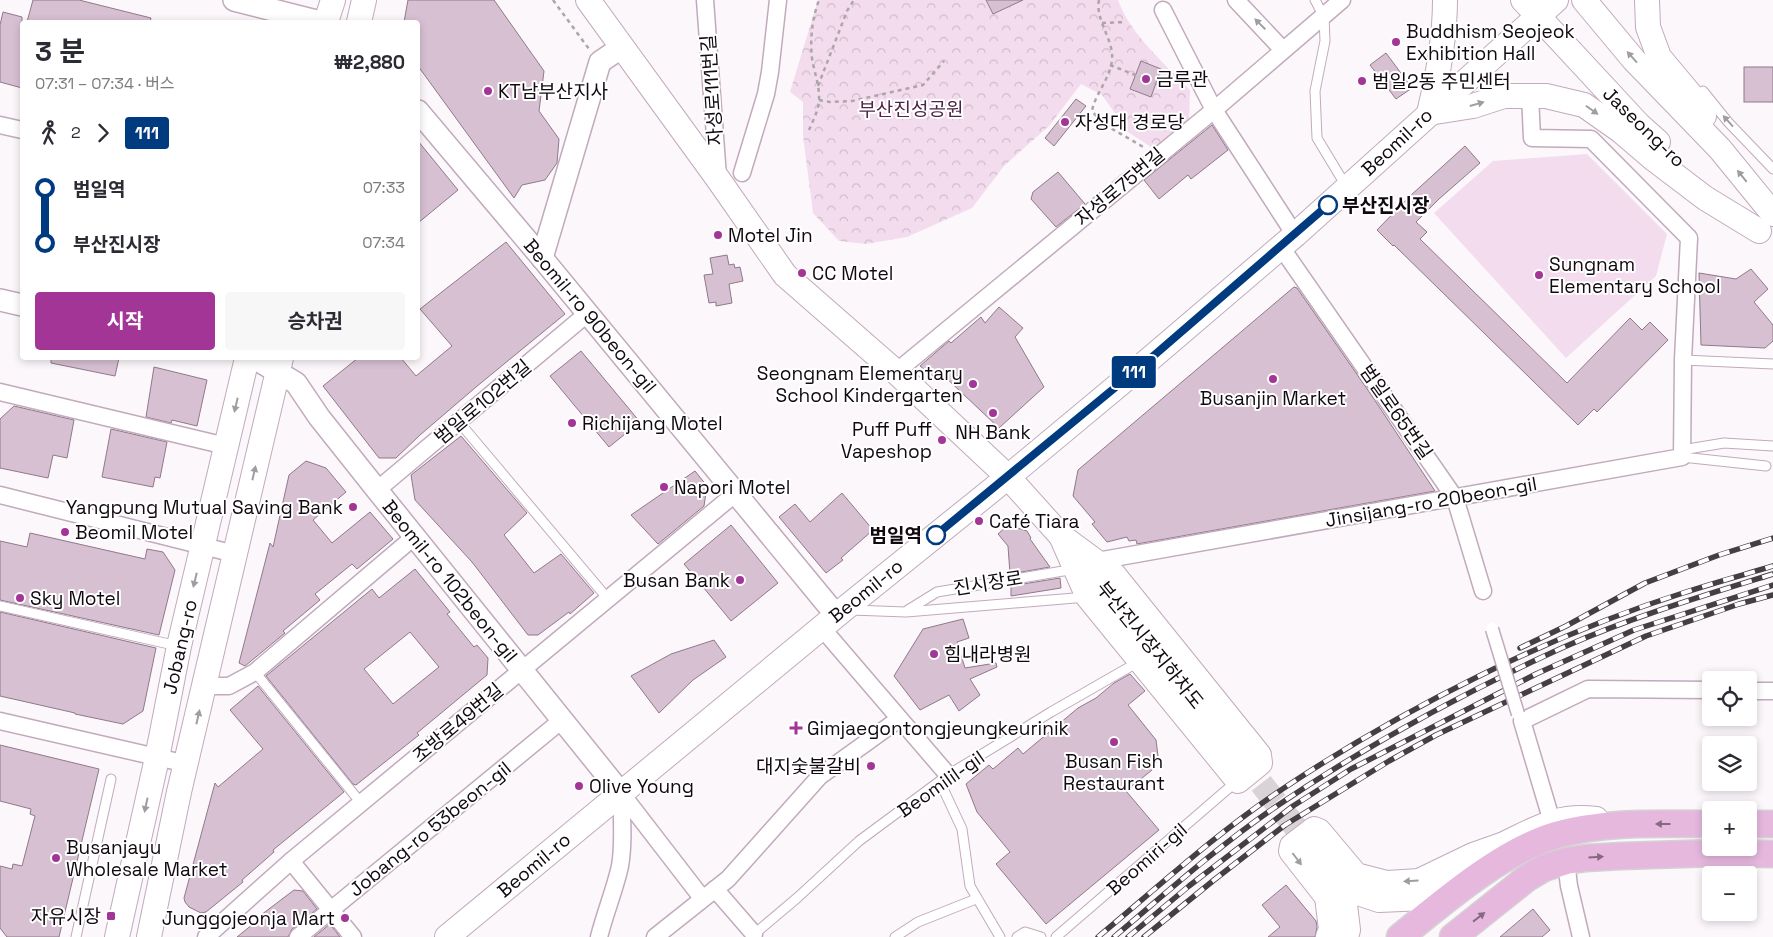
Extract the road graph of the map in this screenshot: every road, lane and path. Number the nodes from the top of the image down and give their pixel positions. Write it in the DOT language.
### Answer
graph roads {
  1 [pos="234,0"];
  2 [pos="333,0"];
  3 [pos="364,0"];
  4 [pos="553,0"];
  5 [pos="588,0"];
  6 [pos="705,0"];
  7 [pos="778,0"];
  8 [pos="819,0"];
  9 [pos="854,0"];
  10 [pos="1100,0"];
  11 [pos="1236,0"];
  12 [pos="1315,0"];
  13 [pos="1342,0"];
  14 [pos="1445,0"];
  15 [pos="1556,0"];
  16 [pos="1584,0"];
  17 [pos="1647,0"];
  18 [pos="1530,9"];
  19 [pos="1163,10"];
  20 [pos="1324,17"];
  21 [pos="312,20"];
  22 [pos="327,20"];
  23 [pos="360,20"];
  24 [pos="1125,22"];
  25 [pos="1102,23"];
  26 [pos="1648,27"];
  27 [pos="622,47"];
  28 [pos="1667,49"];
  29 [pos="1283,50"];
  30 [pos="944,61"];
  31 [pos="600,62"];
  32 [pos="1110,64"];
  33 [pos="1698,85"];
  34 [pos="818,87"];
  35 [pos="1165,87"];
  36 [pos="1530,95"];
  37 [pos="819,100"];
  38 [pos="1214,110"];
  39 [pos="420,113"];
  40 [pos="1429,113"];
  41 [pos="0,125"];
  42 [pos="20,130"];
  43 [pos="809,130"];
  44 [pos="1141,140"];
  45 [pos="1138,143"];
  46 [pos="1720,149"];
  47 [pos="1157,156"];
  48 [pos="1773,169"];
  49 [pos="742,174"];
  50 [pos="718,179"];
  51 [pos="1347,188"];
  52 [pos="1768,230"];
  53 [pos="1288,241"];
  54 [pos="542,258"];
  55 [pos="0,300"];
  56 [pos="20,305"];
  57 [pos="588,313"];
  58 [pos="247,360"];
  59 [pos="262,360"];
  60 [pos="1683,360"];
  61 [pos="279,364"];
  62 [pos="1773,364"];
  63 [pos="896,372"];
  64 [pos="0,392"];
  65 [pos="459,422"];
  66 [pos="226,446"];
  67 [pos="1773,446"];
  68 [pos="1682,453"];
  69 [pos="1766,466"];
  70 [pos="1008,477"];
  71 [pos="377,490"];
  72 [pos="736,494"];
  73 [pos="0,495"];
  74 [pos="1455,498"];
  75 [pos="1061,536"];
  76 [pos="414,537"];
  77 [pos="204,545"];
  78 [pos="235,554"];
  79 [pos="1086,565"];
  80 [pos="1483,591"];
  81 [pos="1088,597"];
  82 [pos="608,599"];
  83 [pos="0,606"];
  84 [pos="906,612"];
  85 [pos="833,618"];
  86 [pos="1492,629"];
  87 [pos="179,646"];
  88 [pos="1140,661"];
  89 [pos="522,670"];
  90 [pos="255,672"];
  91 [pos="205,686"];
  92 [pos="1702,690"];
  93 [pos="1757,691"];
  94 [pos="1773,691"];
  95 [pos="1518,714"];
  96 [pos="899,719"];
  97 [pos="562,720"];
  98 [pos="0,721"];
  99 [pos="1238,754"];
  100 [pos="157,758"];
  101 [pos="187,764"];
  102 [pos="111,779"];
  103 [pos="944,779"];
  104 [pos="1238,781"];
  105 [pos="621,793"];
  106 [pos="361,803"];
  107 [pos="1702,824"];
  108 [pos="1757,824"];
  109 [pos="1773,824"];
  110 [pos="1554,828"];
  111 [pos="1504,844"];
  112 [pos="1314,851"];
  113 [pos="1773,854"];
  114 [pos="291,861"];
  115 [pos="1566,861"];
  116 [pos="1343,888"];
  117 [pos="708,894"];
  118 [pos="976,899"];
  119 [pos="331,910"];
  120 [pos="757,935"];
  121 [pos="76,937"];
  122 [pos="118,937"];
  123 [pos="149,937"];
  124 [pos="206,937"];
  125 [pos="298,937"];
  126 [pos="353,937"];
  127 [pos="447,937"];
  128 [pos="599,937"];
  129 [pos="656,937"];
  130 [pos="895,937"];
  131 [pos="1000,937"];
  132 [pos="1017,937"];
  133 [pos="1041,937"];
  134 [pos="1056,937"];
  135 [pos="1328,937"];
  136 [pos="1346,937"];
  137 [pos="1400,937"];
  138 [pos="1453,937"];
  139 [pos="1581,937"];
  1 -- 21 [label="street"];
  2 -- 22 [label="main road"];
  3 -- 23 [label="main road"];
  4 -- 31 [label="path"];
  5 -- 27 [label="main road, 부산진시장지하차도"];
  6 -- 50 [label="street, 자성로111번길"];
  7 -- 49 [label="street"];
  8 -- 34 [label="path"];
  9 -- 34 [label="path"];
  10 -- 25 [label="path"];
  29 -- 11 [label="street, one-way"];
  12 -- 20 [label="lane"];
  13 -- 20 [label="street, 자성로75번길"];
  14 -- 40 [label="main road"];
  15 -- 18 [label="main road, Beomil-ro"];
  46 -- 16 [label="main road, Jaseong-ro, one-way"];
  17 -- 26 [label="main road"];
  18 -- 40 [label="main road, Beomil-ro"];
  18 -- 52 [label="main road, Jaseong-ro"];
  19 -- 38 [label="street"];
  20 -- 29 [label="street, 자성로75번길"];
  20 -- 51 [label="lane, Beomil-ro"];
  24 -- 25 [label="path"];
  25 -- 32 [label="path"];
  26 -- 28 [label="lane"];
  26 -- 46 [label="main road"];
  27 -- 31 [label="street"];
  27 -- 50 [label="main road, 부산진시장지하차도"];
  29 -- 38 [label="street, 자성로75번길"];
  30 -- 37 [label="path"];
  31 -- 54 [label="street"];
  32 -- 35 [label="path"];
  32 -- 45 [label="path"];
  48 -- 33 [label="lane, one-way"];
  34 -- 37 [label="path"];
  40 -- 36 [label="main road, one-way"];
  36 -- 52 [label="main road, one-way"];
  36 -- 60 [label="street"];
  37 -- 43 [label="path"];
  38 -- 47 [label="street, 자성로75번길"];
  38 -- 53 [label="street"];
  39 -- 54 [label="street, Beomil-ro 90beon-gil"];
  40 -- 51 [label="main road, Beomil-ro"];
  41 -- 42 [label="street"];
  44 -- 45 [label="path"];
  45 -- 47 [label="path"];
  52 -- 46 [label="main road, Jaseong-ro, one-way"];
  47 -- 63 [label="street, 자성로75번길"];
  50 -- 63 [label="main road, 부산진시장지하차도"];
  51 -- 53 [label="main road, Beomil-ro"];
  53 -- 70 [label="main road, Beomil-ro"];
  53 -- 74 [label="street, 범일로65번길"];
  54 -- 57 [label="street, Beomil-ro 90beon-gil"];
  55 -- 56 [label="street"];
  57 -- 65 [label="street, 범일로102번길"];
  57 -- 72 [label="street, Beomil-ro 90beon-gil"];
  58 -- 66 [label="main road, Jobang-ro, one-way"];
  59 -- 61 [label="street, Beomil-ro 102beon-gil"];
  60 -- 62 [label="lane"];
  60 -- 68 [label="street"];
  61 -- 71 [label="street, Beomil-ro 102beon-gil"];
  78 -- 61 [label="main road, Jobang-ro, one-way"];
  63 -- 70 [label="main road, 부산진시장지하차도"];
  64 -- 66 [label="street"];
  65 -- 71 [label="street, 범일로102번길"];
  65 -- 82 [label="lane"];
  66 -- 77 [label="main road, Jobang-ro"];
  67 -- 68 [label="lane"];
  68 -- 69 [label="lane, Jinsijang-ro 20beon-gil"];
  68 -- 74 [label="street, Jinsijang-ro 20beon-gil"];
  70 -- 75 [label="main road, 부산진시장지하차도"];
  70 -- 85 [label="main road, Beomil-ro"];
  71 -- 76 [label="street, Beomil-ro 102beon-gil"];
  72 -- 82 [label="street, 조방로49번길"];
  72 -- 85 [label="street, Beomil-ro 90beon-gil"];
  73 -- 77 [label="street"];
  74 -- 79 [label="street, Jinsijang-ro 20beon-gil"];
  74 -- 80 [label="street, 범일로65번길"];
  75 -- 79 [label="main road"];
  75 -- 99 [label="main road, 부산진시장지하차도"];
  76 -- 89 [label="street, Beomil-ro 102beon-gil"];
  76 -- 90 [label="street, Jobang-ro"];
  77 -- 78 [label="street"];
  77 -- 87 [label="main road, Jobang-ro, one-way"];
  78 -- 91 [label="main road, Jobang-ro"];
  79 -- 81 [label="main road"];
  79 -- 84 [label="lane, 진시장로"];
  79 -- 104 [label="main road"];
  81 -- 84 [label="lane"];
  81 -- 88 [label="main road"];
  82 -- 89 [label="street, 조방로49번길"];
  83 -- 87 [label="lane"];
  84 -- 85 [label="lane"];
  85 -- 96 [label="street"];
  85 -- 105 [label="main road, Beomil-ro"];
  86 -- 95 [label="street, bridge"];
  87 -- 100 [label="main road, Jobang-ro"];
  88 -- 103 [label="lane, Beomilil-gil"];
  88 -- 104 [label="main road"];
  89 -- 97 [label="street, Beomil-ro 102beon-gil"];
  89 -- 106 [label="street, 조방로49번길"];
  90 -- 91 [label="street, Jobang-ro"];
  90 -- 106 [label="lane"];
  101 -- 91 [label="main road, Jobang-ro, one-way"];
  92 -- 110 [label="street"];
  93 -- 94 [label="street"];
  96 -- 103 [label="street"];
  96 -- 117 [label="street"];
  97 -- 105 [label="street, Beomil-ro 102beon-gil"];
  97 -- 119 [label="street, Jobang-ro 53beon-gil"];
  98 -- 100 [label="street"];
  100 -- 101 [label="street"];
  100 -- 122 [label="main road, Jobang-ro, one-way"];
  101 -- 123 [label="main road, Jobang-ro"];
  102 -- 121 [label="lane"];
  103 -- 118 [label="lane"];
  103 -- 120 [label="lane, Beomilil-gil"];
  104 -- 134 [label="lane, Beomiri-gil"];
  105 -- 117 [label="street"];
  105 -- 127 [label="main road, Beomil-ro"];
  105 -- 128 [label="street"];
  106 -- 114 [label="street, 조방로49번길"];
  107 -- 110 [label="main road, one-way"];
  108 -- 109 [label="main road"];
  110 -- 111 [label="main road"];
  110 -- 137 [label="main road"];
  111 -- 116 [label="main road"];
  111 -- 135 [label="main road, one-way"];
  112 -- 116 [label="main road"];
  115 -- 113 [label="main road, one-way"];
  114 -- 119 [label="street"];
  114 -- 124 [label="street, 조방로49번길"];
  138 -- 115 [label="main road, one-way"];
  115 -- 139 [label="street"];
  116 -- 136 [label="main road"];
  117 -- 120 [label="street"];
  117 -- 129 [label="street"];
  118 -- 130 [label="lane"];
  118 -- 131 [label="lane"];
  119 -- 125 [label="street, Jobang-ro 53beon-gil"];
  119 -- 126 [label="street"];
  132 -- 133 [label="lane"];
}
